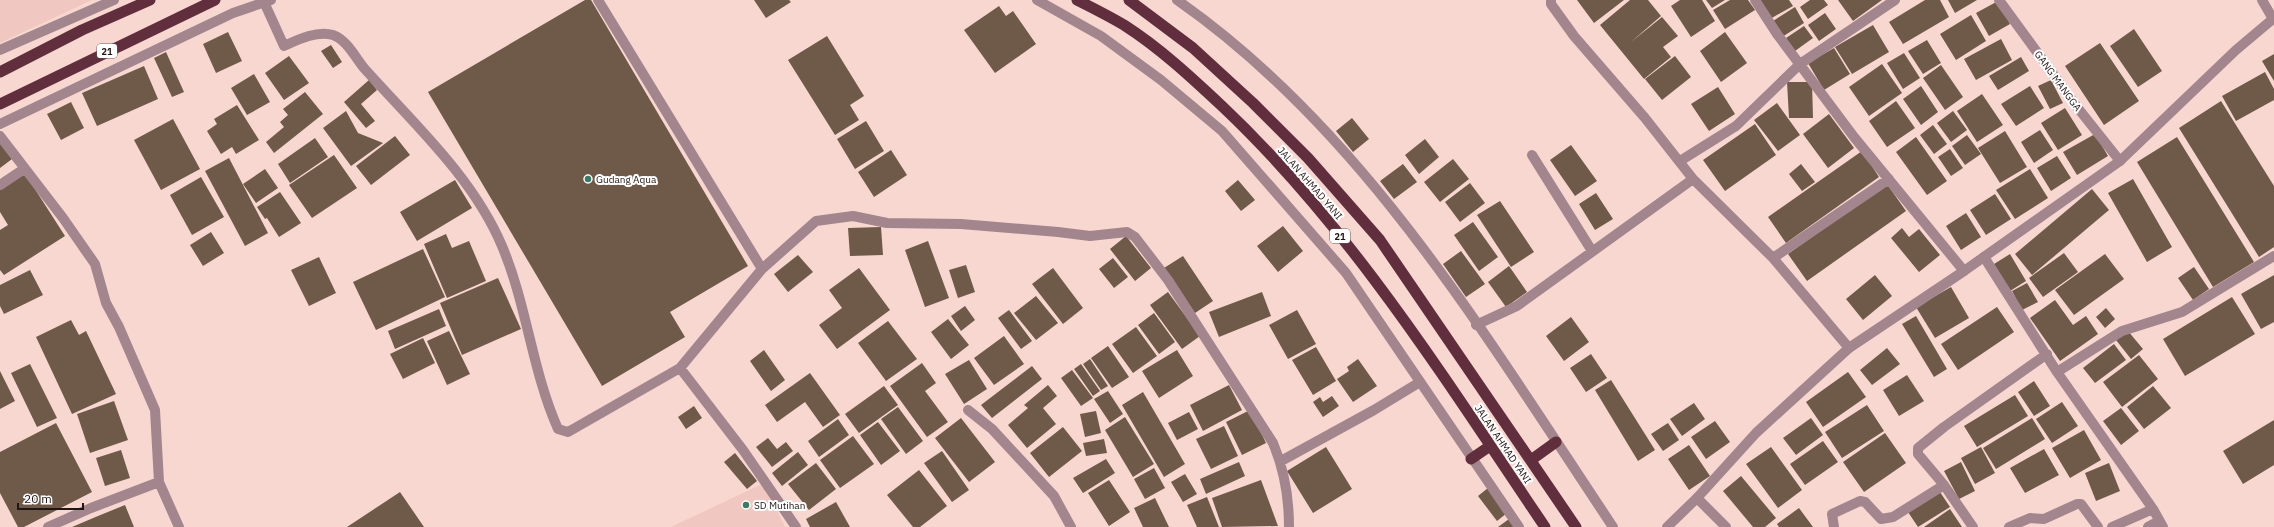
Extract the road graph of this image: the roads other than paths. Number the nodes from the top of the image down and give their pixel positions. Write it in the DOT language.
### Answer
graph roads {
  1 [pos="114,0"];
  2 [pos="150,0"];
  3 [pos="215,0"];
  4 [pos="598,0"];
  5 [pos="1037,0"];
  6 [pos="1077,0"];
  7 [pos="1129,0"];
  8 [pos="1177,0"];
  9 [pos="1551,0"];
  10 [pos="1755,0"];
  11 [pos="1895,0"];
  12 [pos="1999,0"];
  13 [pos="2262,0"];
  14 [pos="268,1"];
  15 [pos="2273,18"];
  16 [pos="0,50"];
  17 [pos="1800,64"];
  18 [pos="0,72"];
  19 [pos="0,104"];
  20 [pos="0,124"];
  21 [pos="0,136"];
  22 [pos="1532,155"];
  23 [pos="1680,161"];
  24 [pos="2120,161"];
  25 [pos="24,169"];
  26 [pos="1693,179"];
  27 [pos="1889,179"];
  28 [pos="0,184"];
  29 [pos="1592,251"];
  30 [pos="2274,256"];
  31 [pos="1984,257"];
  32 [pos="1774,258"];
  33 [pos="762,269"];
  34 [pos="1964,271"];
  35 [pos="1476,325"];
  36 [pos="1849,348"];
  37 [pos="2047,354"];
  38 [pos="680,368"];
  39 [pos="2057,372"];
  40 [pos="1420,382"];
  41 [pos="968,410"];
  42 [pos="1556,442"];
  43 [pos="1490,446"];
  44 [pos="1471,459"];
  45 [pos="1531,460"];
  46 [pos="1281,461"];
  47 [pos="160,482"];
  48 [pos="1944,485"];
  49 [pos="1697,498"];
  50 [pos="2154,509"];
  51 [pos="2161,524"];
  52 [pos="48,527"];
  53 [pos="179,527"];
  54 [pos="796,527"];
  55 [pos="1071,527"];
  56 [pos="1289,527"];
  57 [pos="1519,527"];
  58 [pos="1545,527"];
  59 [pos="1576,527"];
  60 [pos="1613,527"];
  61 [pos="1666,527"];
  62 [pos="1726,527"];
  63 [pos="1834,527"];
  64 [pos="1972,527"];
  65 [pos="2009,527"];
  66 [pos="2098,527"];
  67 [pos="2112,527"];
  68 [pos="2148,527"];
  1 -- 16 [label="street"];
  2 -- 18 [label="highway"];
  3 -- 19 [label="highway, 21"];
  4 -- 33 [label="street"];
  5 -- 40 [label="street"];
  6 -- 43 [label="highway, JALAN AHMAD YANI / 21"];
  7 -- 45 [label="highway, JALAN AHMAD YANI"];
  8 -- 35 [label="street"];
  9 -- 23 [label="street"];
  10 -- 17 [label="street"];
  11 -- 17 [label="street"];
  12 -- 24 [label="street, GANG MANGGA"];
  13 -- 15 [label="street"];
  14 -- 20 [label="street"];
  14 -- 38 [label="street"];
  15 -- 24 [label="street"];
  17 -- 23 [label="street"];
  17 -- 27 [label="street"];
  21 -- 25 [label="street"];
  22 -- 29 [label="street"];
  23 -- 26 [label="street"];
  24 -- 31 [label="street"];
  25 -- 28 [label="street"];
  25 -- 47 [label="street"];
  26 -- 29 [label="street"];
  26 -- 32 [label="street"];
  27 -- 32 [label="street"];
  27 -- 34 [label="street"];
  29 -- 35 [label="street"];
  30 -- 39 [label="street"];
  31 -- 34 [label="street"];
  31 -- 37 [label="street"];
  32 -- 36 [label="street"];
  33 -- 38 [label="street"];
  33 -- 46 [label="street"];
  34 -- 36 [label="street"];
  35 -- 42 [label="street"];
  36 -- 49 [label="street"];
  37 -- 39 [label="street"];
  37 -- 48 [label="street"];
  38 -- 54 [label="street"];
  39 -- 50 [label="street"];
  40 -- 44 [label="street"];
  40 -- 46 [label="street"];
  41 -- 55 [label="street"];
  42 -- 45 [label="highway"];
  42 -- 60 [label="street"];
  43 -- 44 [label="highway"];
  43 -- 58 [label="highway, JALAN AHMAD YANI / 21"];
  44 -- 57 [label="street"];
  45 -- 59 [label="highway, JALAN AHMAD YANI"];
  46 -- 56 [label="street"];
  47 -- 52 [label="street"];
  47 -- 53 [label="street"];
  48 -- 63 [label="street"];
  48 -- 64 [label="street"];
  49 -- 61 [label="street"];
  49 -- 62 [label="street"];
  50 -- 51 [label="street"];
  50 -- 67 [label="street"];
  51 -- 68 [label="street"];
  65 -- 66 [label="street"];
}
